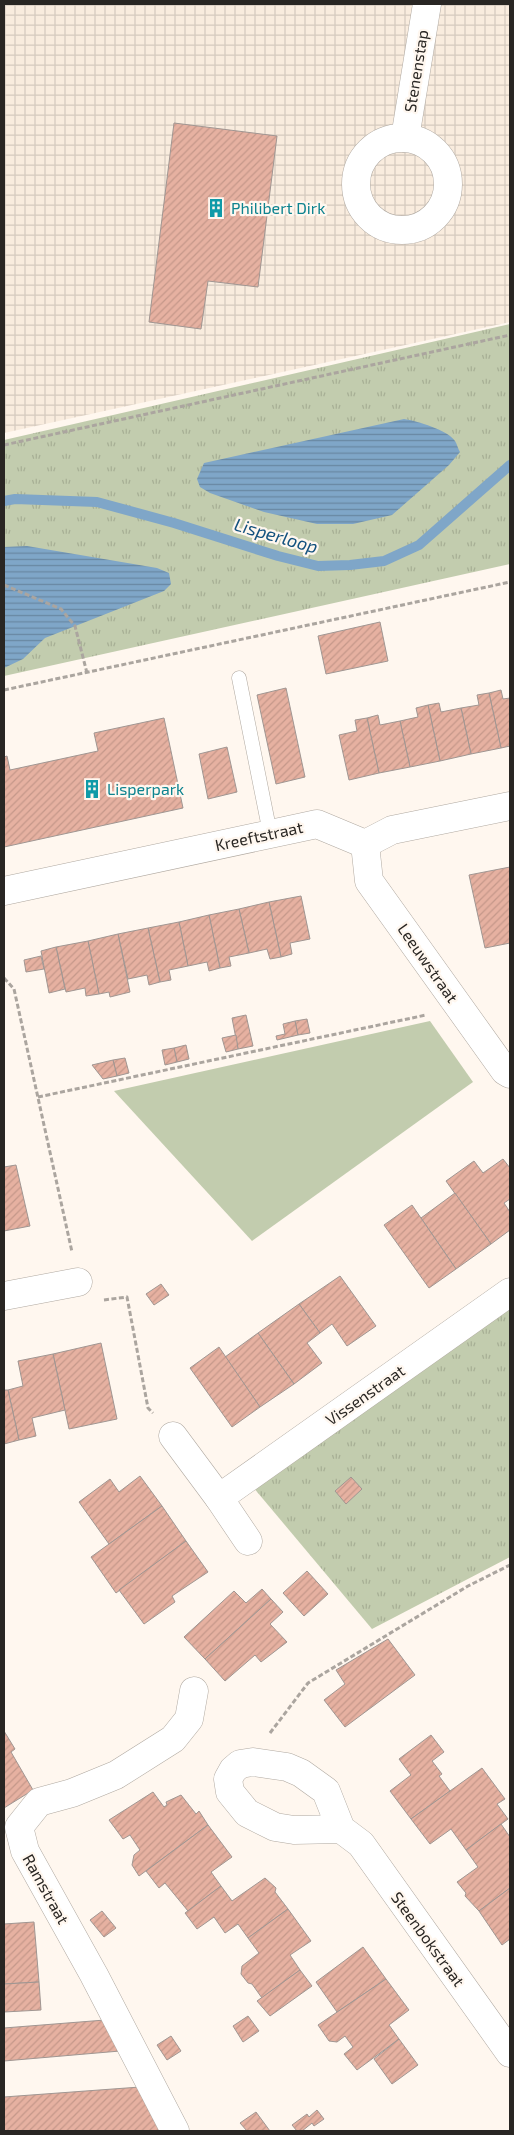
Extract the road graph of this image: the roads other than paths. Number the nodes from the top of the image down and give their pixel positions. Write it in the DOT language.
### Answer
graph roads {
  1 [pos="427,4"];
  2 [pos="405,138"];
  3 [pos="239,678"];
  4 [pos="510,806"];
  5 [pos="270,833"];
  6 [pos="365,844"];
  7 [pos="4,891"];
  8 [pos="510,1074"];
  9 [pos="78,1282"];
  10 [pos="510,1292"];
  11 [pos="4,1296"];
  12 [pos="174,1436"];
  13 [pos="219,1498"];
  14 [pos="248,1541"];
  15 [pos="194,1691"];
  16 [pos="341,1829"];
  17 [pos="510,2053"];
  18 [pos="175,2131"];
  1 -- 2 [label="street, Stenenstap"];
  3 -- 5 [label="lane"];
  4 -- 6 [label="street"];
  5 -- 6 [label="street, Kreeftstraat"];
  5 -- 7 [label="street, Kreeftstraat"];
  6 -- 8 [label="street, Leeuwstraat"];
  9 -- 11 [label="street"];
  10 -- 13 [label="street, Vissenstraat"];
  12 -- 13 [label="street"];
  13 -- 14 [label="street"];
  15 -- 18 [label="street, Ramstraat"];
  16 -- 16 [label="street"];
  16 -- 17 [label="street, Steenbokstraat"];
}
